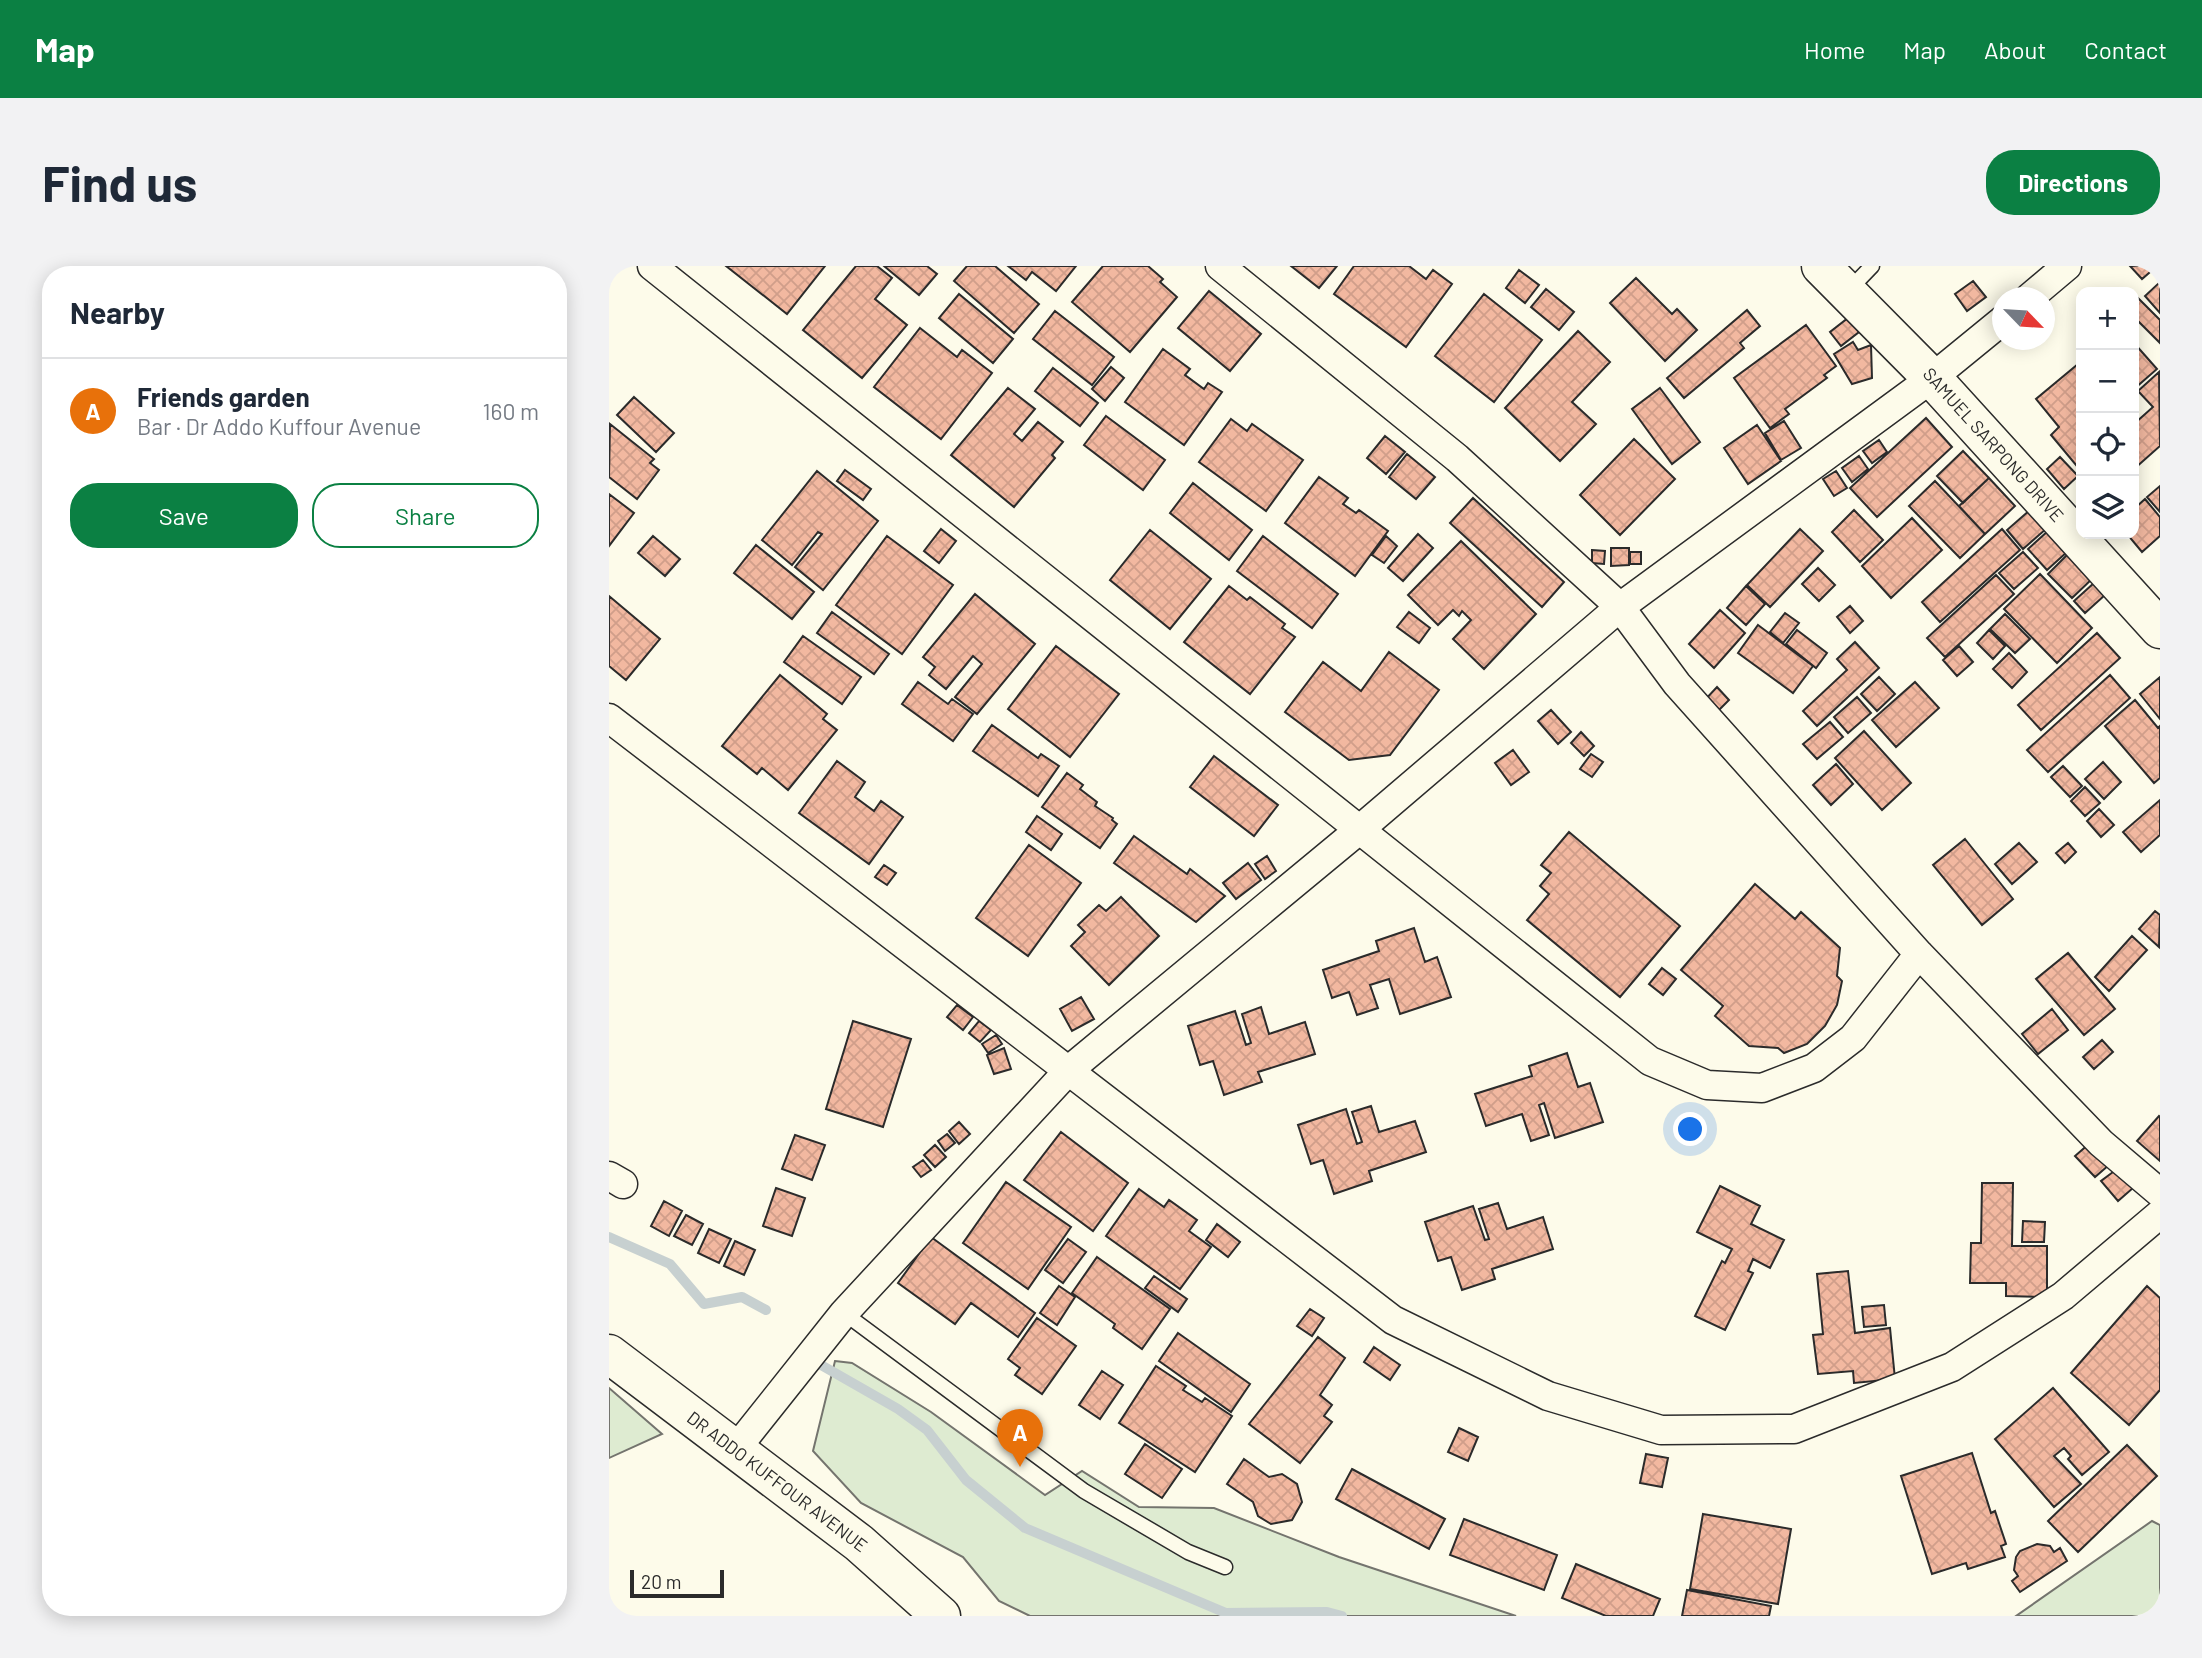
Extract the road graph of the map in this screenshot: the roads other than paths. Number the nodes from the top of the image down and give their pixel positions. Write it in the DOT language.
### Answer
graph roads {
  1 [pos="652,266"];
  2 [pos="1220,266"];
  3 [pos="2067,266"];
  4 [pos="1846,275"];
  5 [pos="2042,287"];
  6 [pos="1992,329"];
  7 [pos="1932,378"];
  8 [pos="1620,607"];
  9 [pos="2160,629"];
  10 [pos="609,718"];
  11 [pos="1359,830"];
  12 [pos="1919,954"];
  13 [pos="1069,1070"];
  14 [pos="2160,1193"];
  15 [pos="2160,1214"];
  16 [pos="844,1313"];
  17 [pos="609,1354"];
  18 [pos="735,1450"];
  19 [pos="1225,1567"];
  20 [pos="941,1616"];
  1 -- 11 [label="street"];
  2 -- 8 [label="street"];
  3 -- 5 [label="street"];
  4 -- 7 [label="street, SAMUEL SARPONG DRIVE"];
  6 -- 7 [label="street"];
  7 -- 8 [label="street"];
  7 -- 9 [label="street, SAMUEL SARPONG DRIVE"];
  8 -- 11 [label="street"];
  8 -- 12 [label="street"];
  10 -- 13 [label="street"];
  11 -- 12 [label="street"];
  11 -- 13 [label="street"];
  12 -- 14 [label="street"];
  13 -- 15 [label="street"];
  13 -- 16 [label="street"];
  16 -- 18 [label="street"];
  16 -- 19 [label="lane"];
  17 -- 18 [label="street, DR ADDO KUFFOUR AVENUE"];
  18 -- 20 [label="street, DR ADDO KUFFOUR AVENUE"];
}
